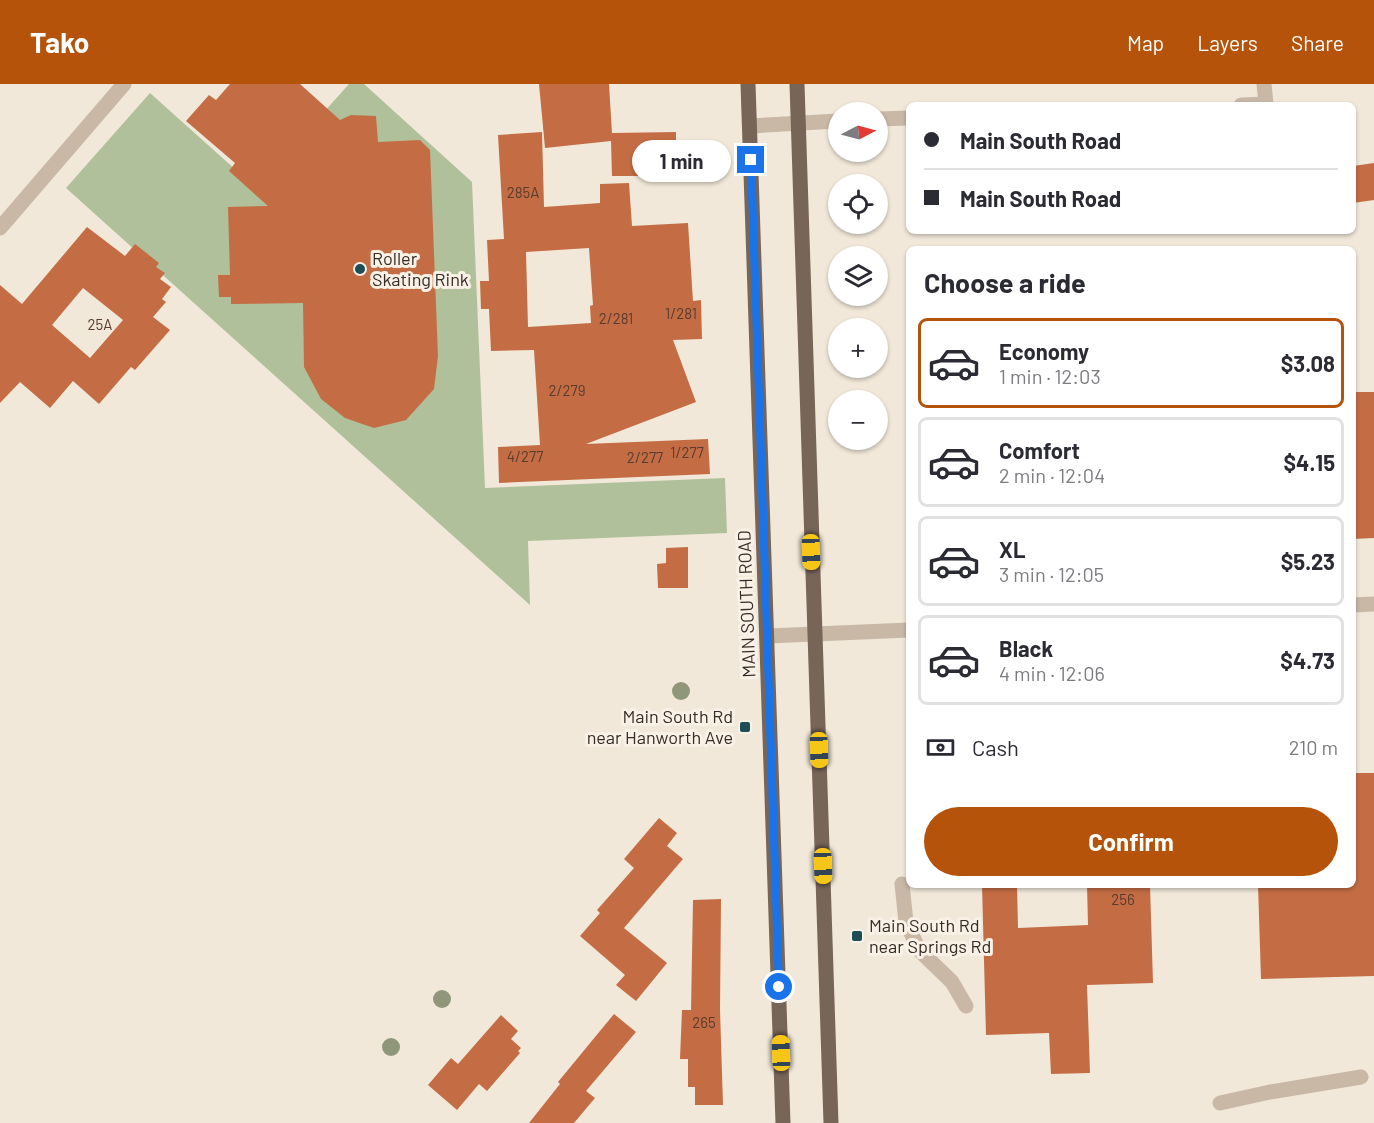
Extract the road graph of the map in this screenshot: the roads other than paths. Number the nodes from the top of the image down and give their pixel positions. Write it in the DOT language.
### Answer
graph roads {
  1 [pos="124,84"];
  2 [pos="748,84"];
  3 [pos="797,84"];
  4 [pos="1264,84"];
  5 [pos="1266,102"];
  6 [pos="906,118"];
  7 [pos="888,119"];
  8 [pos="828,122"];
  9 [pos="798,123"];
  10 [pos="750,126"];
  11 [pos="0,228"];
  12 [pos="1374,604"];
  13 [pos="1356,605"];
  14 [pos="906,630"];
  15 [pos="814,634"];
  16 [pos="768,636"];
  17 [pos="902,884"];
  18 [pos="966,1006"];
  19 [pos="1361,1077"];
  20 [pos="1220,1103"];
  21 [pos="783,1123"];
  22 [pos="831,1123"];
  1 -- 11 [label="street"];
  2 -- 10 [label="main road, MAIN SOUTH ROAD"];
  3 -- 9 [label="main road"];
  4 -- 5 [label="street"];
  6 -- 7 [label="street"];
  8 -- 9 [label="street"];
  9 -- 10 [label="street"];
  9 -- 15 [label="main road"];
  10 -- 16 [label="main road, MAIN SOUTH ROAD"];
  12 -- 13 [label="street"];
  14 -- 15 [label="street"];
  15 -- 16 [label="street"];
  15 -- 22 [label="main road"];
  16 -- 21 [label="main road, MAIN SOUTH ROAD"];
  17 -- 18 [label="street"];
  19 -- 20 [label="street"];
}
